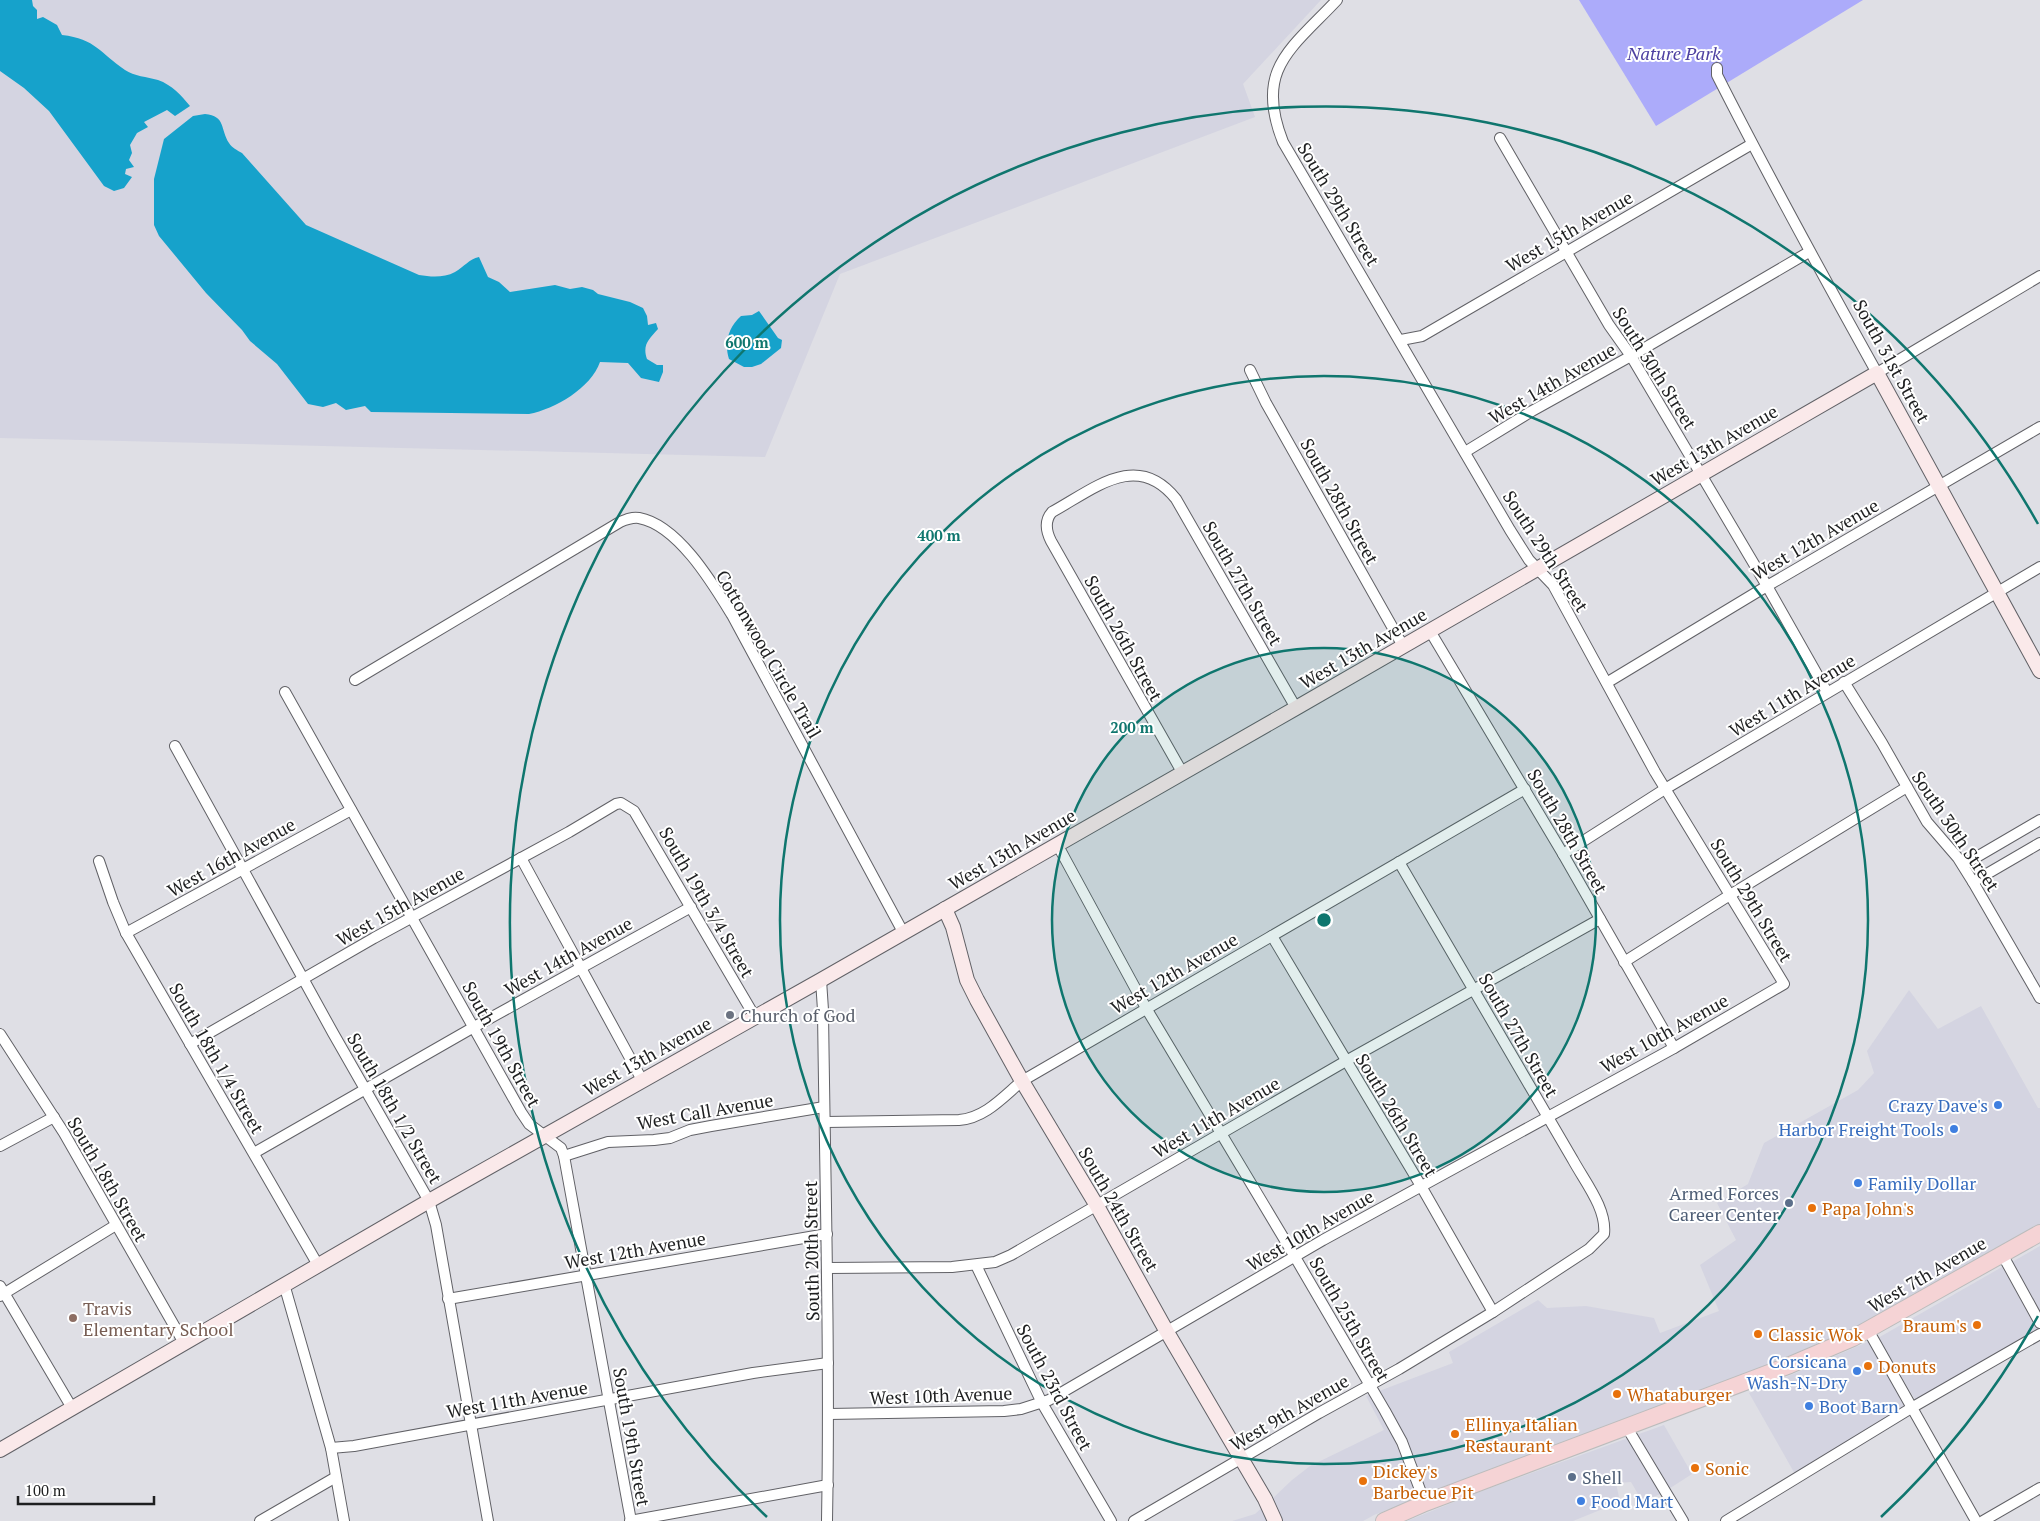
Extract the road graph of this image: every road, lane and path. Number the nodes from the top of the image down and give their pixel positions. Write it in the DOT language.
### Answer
graph roads {
  1 [pos="1337,0"];
  2 [pos="1717,68"];
  3 [pos="1500,138"];
  4 [pos="1752,144"];
  5 [pos="1566,252"];
  6 [pos="1809,252"];
  7 [pos="2039,279"];
  8 [pos="1401,340"];
  9 [pos="1631,356"];
  10 [pos="1250,370"];
  11 [pos="1877,373"];
  12 [pos="2040,427"];
  13 [pos="1466,452"];
  14 [pos="1701,473"];
  15 [pos="1940,485"];
  16 [pos="1048,516"];
  17 [pos="2040,567"];
  18 [pos="1538,569"];
  19 [pos="1767,586"];
  20 [pos="1997,594"];
  21 [pos="1430,631"];
  22 [pos="1404,646"];
  23 [pos="2040,671"];
  24 [pos="355,680"];
  25 [pos="1608,682"];
  26 [pos="1844,682"];
  27 [pos="285,692"];
  28 [pos="1827,692"];
  29 [pos="1296,708"];
  30 [pos="174,746"];
  31 [pos="1182,772"];
  32 [pos="1907,787"];
  33 [pos="1525,789"];
  34 [pos="1665,789"];
  35 [pos="628,806"];
  36 [pos="351,810"];
  37 [pos="2040,820"];
  38 [pos="2040,843"];
  39 [pos="1057,844"];
  40 [pos="1563,854"];
  41 [pos="521,858"];
  42 [pos="99,861"];
  43 [pos="1399,862"];
  44 [pos="1963,865"];
  45 [pos="242,869"];
  46 [pos="1973,882"];
  47 [pos="1730,895"];
  48 [pos="691,907"];
  49 [pos="945,909"];
  50 [pos="412,917"];
  51 [pos="1600,918"];
  52 [pos="903,932"];
  53 [pos="126,933"];
  54 [pos="1272,936"];
  55 [pos="1624,962"];
  56 [pos="581,967"];
  57 [pos="303,979"];
  58 [pos="821,980"];
  59 [pos="1784,984"];
  60 [pos="1474,989"];
  61 [pos="2040,998"];
  62 [pos="1146,1008"];
  63 [pos="755,1017"];
  64 [pos="474,1027"];
  65 [pos="0,1034"];
  66 [pos="190,1044"];
  67 [pos="1674,1048"];
  68 [pos="1346,1061"];
  69 [pos="642,1080"];
  70 [pos="1022,1081"];
  71 [pos="366,1088"];
  72 [pos="824,1107"];
  73 [pos="54,1117"];
  74 [pos="1548,1117"];
  75 [pos="826,1122"];
  76 [pos="1221,1133"];
  77 [pos="546,1134"];
  78 [pos="0,1146"];
  79 [pos="254,1153"];
  80 [pos="564,1156"];
  81 [pos="1421,1186"];
  82 [pos="430,1201"];
  83 [pos="1096,1206"];
  84 [pos="116,1225"];
  85 [pos="1604,1228"];
  86 [pos="2040,1233"];
  87 [pos="827,1234"];
  88 [pos="2002,1254"];
  89 [pos="1296,1257"];
  90 [pos="318,1265"];
  91 [pos="976,1265"];
  92 [pos="828,1268"];
  93 [pos="586,1276"];
  94 [pos="284,1284"];
  95 [pos="1,1292"];
  96 [pos="448,1299"];
  97 [pos="1493,1312"];
  98 [pos="2040,1323"];
  99 [pos="1868,1330"];
  100 [pos="1168,1332"];
  101 [pos="2040,1334"];
  102 [pos="184,1343"];
  103 [pos="828,1363"];
  104 [pos="1370,1385"];
  105 [pos="609,1398"];
  106 [pos="1042,1403"];
  107 [pos="1913,1407"];
  108 [pos="72,1408"];
  109 [pos="829,1414"];
  110 [pos="471,1424"];
  111 [pos="1626,1426"];
  112 [pos="331,1448"];
  113 [pos="0,1450"];
  114 [pos="1241,1458"];
  115 [pos="336,1477"];
  116 [pos="828,1485"];
  117 [pos="2040,1488"];
  118 [pos="1424,1503"];
  119 [pos="260,1521"];
  120 [pos="344,1521"];
  121 [pos="488,1521"];
  122 [pos="630,1521"];
  123 [pos="827,1521"];
  124 [pos="1111,1521"];
  125 [pos="1134,1521"];
  126 [pos="1275,1521"];
  127 [pos="1384,1521"];
  128 [pos="1683,1521"];
  129 [pos="1726,1521"];
  130 [pos="1976,1521"];
  131 [pos="1983,1521"];
  1 -- 8 [label="street, South 29th Street"];
  2 -- 4 [label="street, South 31st Street"];
  3 -- 5 [label="street, South 30th Street"];
  4 -- 5 [label="street, West 15th Avenue"];
  4 -- 6 [label="street, South 31st Street"];
  5 -- 8 [label="street, West 15th Avenue"];
  5 -- 9 [label="street, South 30th Street"];
  6 -- 9 [label="street, West 14th Avenue"];
  6 -- 11 [label="street, South 31st Street"];
  7 -- 11 [label="street, West 13th Avenue"];
  8 -- 13 [label="street, South 29th Street"];
  9 -- 13 [label="street, West 14th Avenue"];
  9 -- 14 [label="street, South 30th Street"];
  10 -- 22 [label="street, South 28th Street"];
  11 -- 14 [label="street, West 13th Avenue"];
  11 -- 15 [label="street, South 31st Street"];
  12 -- 15 [label="street, West 12th Avenue"];
  13 -- 18 [label="street, South 29th Street"];
  14 -- 18 [label="street, West 13th Avenue"];
  14 -- 19 [label="street, South 30th Street"];
  15 -- 19 [label="street, West 12th Avenue"];
  15 -- 20 [label="street, South 31st Street"];
  16 -- 29 [label="street, South 27th Street"];
  16 -- 31 [label="street, South 26th Street"];
  17 -- 20 [label="street, West 11th Avenue"];
  18 -- 21 [label="street, West 13th Avenue"];
  18 -- 25 [label="street, South 29th Street"];
  19 -- 25 [label="street, West 12th Avenue"];
  19 -- 28 [label="street, South 30th Street"];
  20 -- 23 [label="street, South 31st Street"];
  20 -- 26 [label="street, West 11th Avenue"];
  21 -- 22 [label="street, West 13th Avenue"];
  21 -- 33 [label="street, South 28th Street"];
  22 -- 29 [label="street, West 13th Avenue"];
  24 -- 52 [label="street, Cottonwood Circle Trail"];
  25 -- 34 [label="street, South 29th Street"];
  26 -- 28 [label="street, West 11th Avenue"];
  26 -- 32 [label="street, South 30th Street"];
  27 -- 36 [label="street, South 19th Street"];
  28 -- 34 [label="street, West 11th Avenue"];
  29 -- 31 [label="street, West 13th Avenue"];
  30 -- 45 [label="street, South 18th 1/2 Street"];
  31 -- 39 [label="street, West 13th Avenue"];
  32 -- 44 [label="street, South 30th Street"];
  32 -- 47 [label="street"];
  33 -- 40 [label="street, South 28th Street"];
  33 -- 43 [label="street, West 12th Avenue"];
  34 -- 40 [label="street, West 11th Avenue"];
  34 -- 47 [label="street, South 29th Street"];
  35 -- 41 [label="street, West 15th Avenue"];
  35 -- 48 [label="street, South 19th 3/4 Street"];
  36 -- 45 [label="street, West 16th Avenue"];
  36 -- 50 [label="street, South 19th Street"];
  37 -- 44 [label="street"];
  38 -- 46 [label="street"];
  39 -- 49 [label="street, West 13th Avenue"];
  39 -- 62 [label="street, South 25th Street"];
  40 -- 51 [label="street, South 28th Street"];
  41 -- 50 [label="street, West 15th Avenue"];
  41 -- 56 [label="street"];
  42 -- 53 [label="street, South 18th 1/4 Street"];
  43 -- 54 [label="street, West 12th Avenue"];
  43 -- 60 [label="street, South 27th Street"];
  44 -- 46 [label="street, South 30th Street"];
  45 -- 53 [label="street, West 16th Avenue"];
  45 -- 57 [label="street, South 18th 1/2 Street"];
  46 -- 61 [label="street, South 30th Street"];
  47 -- 55 [label="street"];
  47 -- 59 [label="street, South 29th Street"];
  48 -- 56 [label="street, West 14th Avenue"];
  48 -- 63 [label="street, South 19th 3/4 Street"];
  49 -- 52 [label="street, West 13th Avenue"];
  49 -- 70 [label="street, South 24th Street"];
  50 -- 57 [label="street, West 15th Avenue"];
  50 -- 64 [label="street, South 19th Street"];
  51 -- 55 [label="street, South 28th Street"];
  51 -- 60 [label="street, West 11th Avenue"];
  52 -- 58 [label="street, West 13th Avenue"];
  53 -- 66 [label="street, South 18th 1/4 Street"];
  54 -- 62 [label="street, West 12th Avenue"];
  54 -- 68 [label="street, South 26th Street"];
  55 -- 67 [label="street, South 28th Street"];
  56 -- 64 [label="street, West 14th Avenue"];
  56 -- 69 [label="street"];
  57 -- 66 [label="street, West 15th Avenue"];
  57 -- 71 [label="street, South 18th 1/2 Street"];
  58 -- 63 [label="street, West 13th Avenue"];
  58 -- 72 [label="street, South 20th Street"];
  59 -- 67 [label="street, West 10th Avenue"];
  60 -- 68 [label="street, West 11th Avenue"];
  60 -- 74 [label="street, South 27th Street"];
  62 -- 70 [label="street, West 12th Avenue"];
  62 -- 76 [label="street, South 25th Street"];
  63 -- 69 [label="street, West 13th Avenue"];
  64 -- 71 [label="street, West 14th Avenue"];
  64 -- 77 [label="street, South 19th Street"];
  65 -- 73 [label="street, South 18th Street"];
  66 -- 79 [label="street, South 18th 1/4 Street"];
  67 -- 74 [label="street, West 10th Avenue"];
  68 -- 76 [label="street, West 11th Avenue"];
  68 -- 81 [label="street, South 26th Street"];
  69 -- 77 [label="street, West 13th Avenue"];
  70 -- 75 [label="street, West 12th Avenue"];
  70 -- 83 [label="street, South 24th Street"];
  71 -- 79 [label="street, West 14th Avenue"];
  71 -- 82 [label="street, South 18th 1/2 Street"];
  72 -- 75 [label="street, South 20th Street"];
  72 -- 80 [label="street, West Call Avenue"];
  73 -- 78 [label="street"];
  73 -- 84 [label="street, South 18th Street"];
  74 -- 81 [label="street, West 10th Avenue"];
  74 -- 85 [label="street, South 27th Street"];
  75 -- 87 [label="street, South 20th Street"];
  76 -- 83 [label="street, West 11th Avenue"];
  76 -- 89 [label="street, South 25th Street"];
  77 -- 80 [label="street, South 19th Street"];
  77 -- 82 [label="street, West 13th Avenue"];
  79 -- 90 [label="street, South 18th 1/4 Street"];
  80 -- 93 [label="street, South 19th Street"];
  81 -- 89 [label="street, West 10th Avenue"];
  81 -- 97 [label="street, South 26th Street"];
  82 -- 90 [label="street, West 13th Avenue"];
  82 -- 96 [label="street, South 18th 1/2 Street"];
  83 -- 91 [label="street, West 11th Avenue"];
  83 -- 100 [label="street, South 24th Street"];
  84 -- 95 [label="street"];
  84 -- 102 [label="street, South 18th Street"];
  85 -- 97 [label="street, West 9th Avenue"];
  86 -- 88 [label="main road, West 7th Avenue"];
  87 -- 92 [label="street, South 20th Street"];
  87 -- 93 [label="street, West 12th Avenue"];
  88 -- 98 [label="street"];
  88 -- 99 [label="main road, West 7th Avenue"];
  89 -- 100 [label="street, West 10th Avenue"];
  89 -- 104 [label="street, South 25th Street"];
  90 -- 94 [label="street, West 13th Avenue"];
  91 -- 92 [label="street, West 11th Avenue"];
  91 -- 106 [label="street, South 23rd Street"];
  92 -- 103 [label="street, South 20th Street"];
  93 -- 96 [label="street, West 12th Avenue"];
  93 -- 105 [label="street, South 19th Street"];
  94 -- 102 [label="street, West 13th Avenue"];
  94 -- 112 [label="street"];
  95 -- 108 [label="street"];
  96 -- 110 [label="street, South 18th 1/2 Street"];
  97 -- 104 [label="street, West 9th Avenue"];
  99 -- 107 [label="street"];
  99 -- 111 [label="main road, West 7th Avenue"];
  100 -- 106 [label="street, West 10th Avenue"];
  100 -- 114 [label="street, South 24th Street"];
  101 -- 107 [label="street"];
  102 -- 108 [label="street, West 13th Avenue"];
  103 -- 105 [label="street, West 11th Avenue"];
  103 -- 109 [label="street, South 20th Street"];
  104 -- 114 [label="street, West 9th Avenue"];
  104 -- 118 [label="street, South 25th Street"];
  105 -- 110 [label="street, West 11th Avenue"];
  105 -- 122 [label="street, South 19th Street"];
  106 -- 109 [label="street, West 10th Avenue"];
  106 -- 124 [label="street, South 23rd Street"];
  107 -- 129 [label="street"];
  107 -- 130 [label="street"];
  108 -- 113 [label="street, West 13th Avenue"];
  109 -- 116 [label="street, South 20th Street"];
  110 -- 112 [label="street, West 11th Avenue"];
  110 -- 121 [label="street, South 18th 1/2 Street"];
  111 -- 118 [label="main road, West 7th Avenue"];
  111 -- 128 [label="street"];
  112 -- 115 [label="street"];
  114 -- 125 [label="street, West 9th Avenue"];
  114 -- 126 [label="street, South 24th Street"];
  115 -- 119 [label="street"];
  115 -- 120 [label="street"];
  116 -- 122 [label="street"];
  116 -- 123 [label="street, South 20th Street"];
  117 -- 131 [label="street"];
  118 -- 127 [label="main road, West 7th Avenue"];
}
